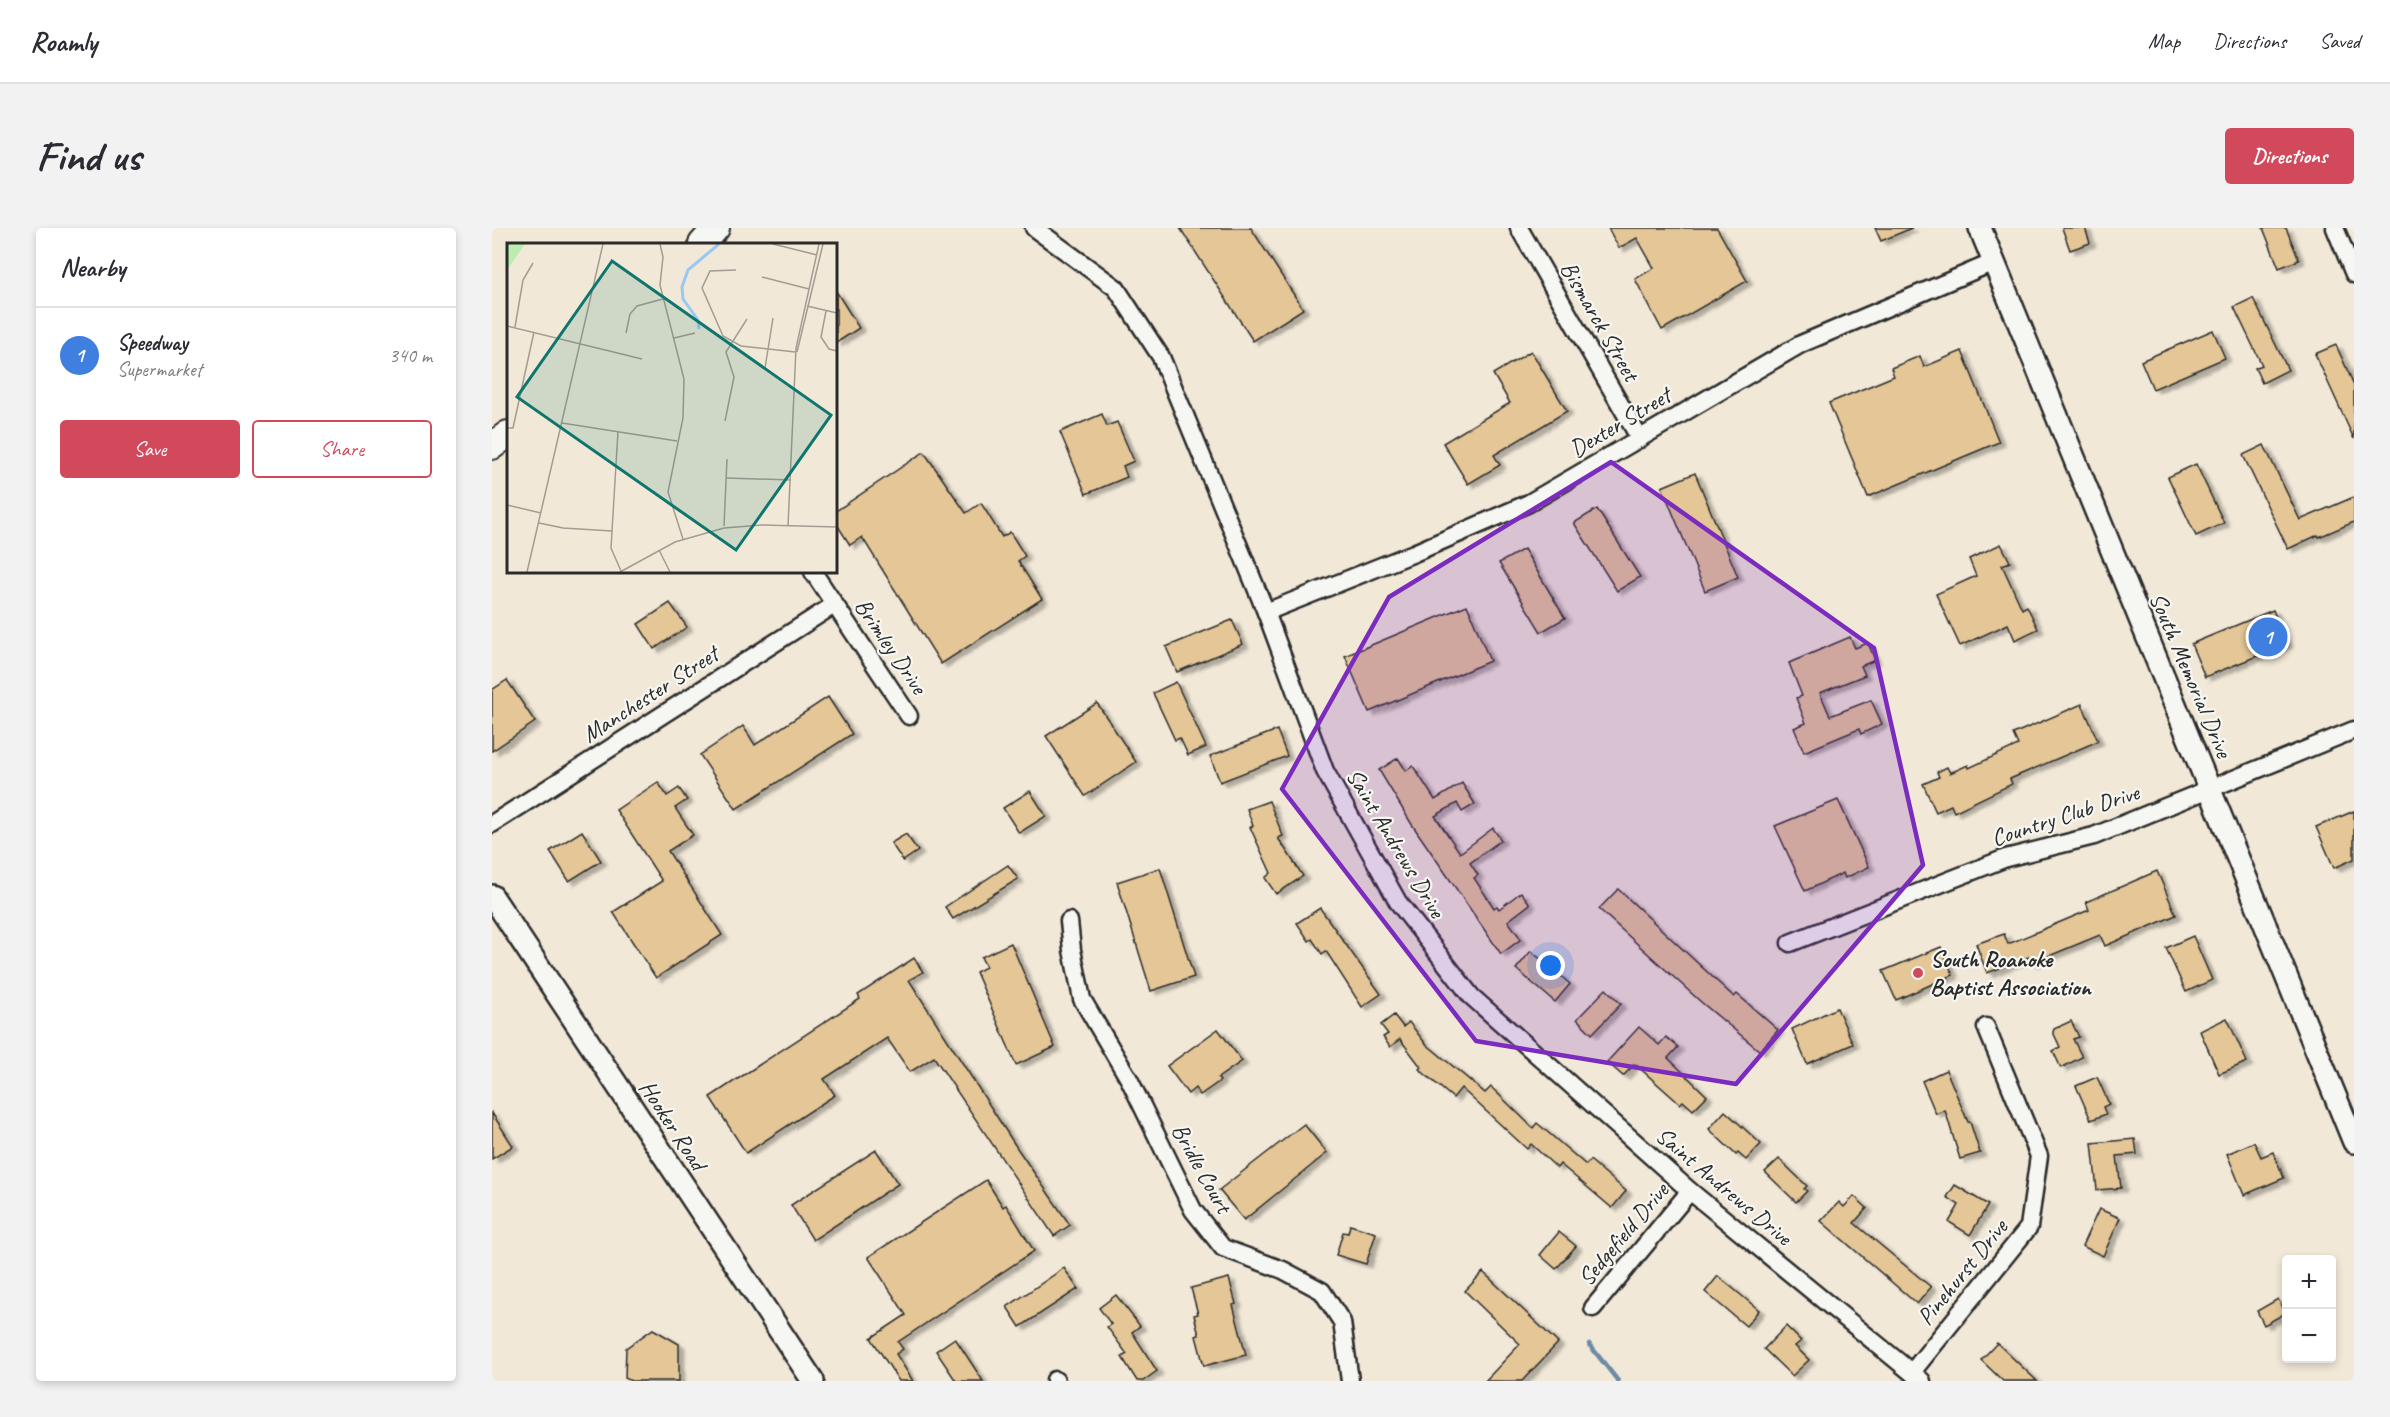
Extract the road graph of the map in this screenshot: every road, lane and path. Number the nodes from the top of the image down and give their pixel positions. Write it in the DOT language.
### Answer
graph roads {
  1 [pos="716,228"];
  2 [pos="1034,228"];
  3 [pos="1519,228"];
  4 [pos="1980,228"];
  5 [pos="2335,228"];
  6 [pos="703,243"];
  7 [pos="1994,262"];
  8 [pos="2354,274"];
  9 [pos="507,435"];
  10 [pos="1640,439"];
  11 [pos="492,446"];
  12 [pos="814,573"];
  13 [pos="834,605"];
  14 [pos="1266,612"];
  15 [pos="909,716"];
  16 [pos="2354,730"];
  17 [pos="2210,788"];
  18 [pos="492,824"];
  19 [pos="492,897"];
  20 [pos="1069,921"];
  21 [pos="1790,943"];
  22 [pos="1986,1027"];
  23 [pos="2354,1142"];
  24 [pos="1690,1191"];
  25 [pos="1593,1308"];
  26 [pos="1917,1376"];
  27 [pos="813,1381"];
  28 [pos="1350,1381"];
  1 -- 6 [label="highway"];
  2 -- 14 [label="street, Saint Andrews Drive"];
  3 -- 10 [label="street, Bismarck Street"];
  4 -- 7 [label="main road, South Memorial Drive"];
  5 -- 8 [label="street"];
  7 -- 10 [label="street, Dexter Street"];
  7 -- 17 [label="main road, South Memorial Drive"];
  9 -- 11 [label="highway"];
  10 -- 14 [label="street, Dexter Street"];
  12 -- 13 [label="street, Brimley Drive"];
  13 -- 15 [label="street, Brimley Drive"];
  13 -- 18 [label="street, Manchester Street"];
  14 -- 24 [label="street, Saint Andrews Drive"];
  16 -- 17 [label="street, Country Club Drive"];
  17 -- 21 [label="street, Country Club Drive"];
  17 -- 23 [label="main road, South Memorial Drive"];
  19 -- 27 [label="main road, Hooker Road"];
  20 -- 28 [label="street, Bridle Court"];
  22 -- 26 [label="street, Pinehurst Drive"];
  24 -- 25 [label="street, Sedgefield Drive"];
  24 -- 26 [label="street, Saint Andrews Drive"];
}
